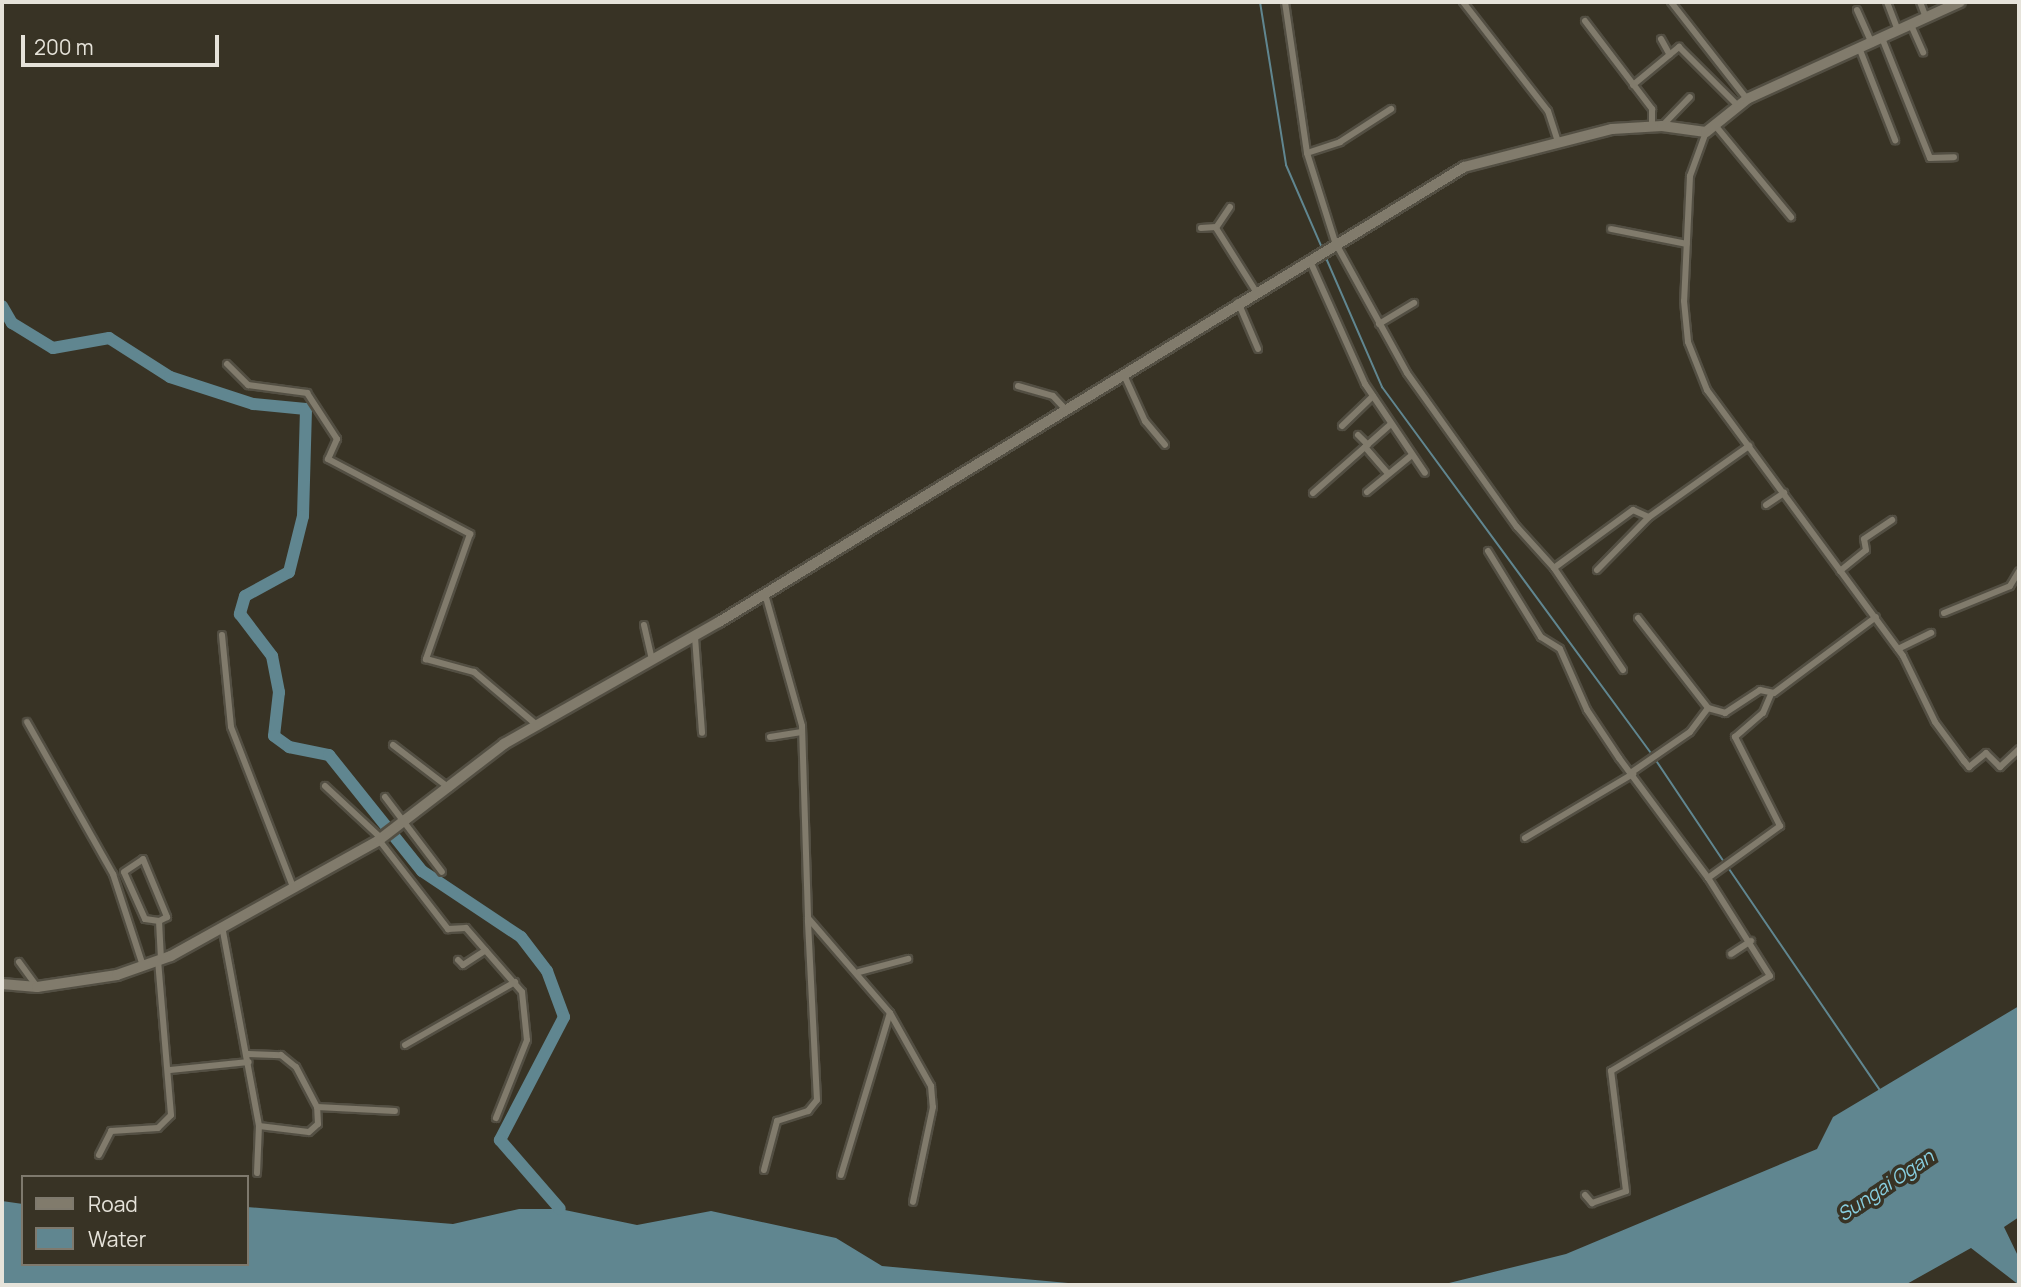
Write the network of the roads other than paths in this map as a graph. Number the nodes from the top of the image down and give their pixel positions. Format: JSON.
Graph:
{"nodes":[{"id":1,"x":1285,"y":2,"type":"edge"},
{"id":2,"x":1463,"y":2,"type":"edge"},
{"id":3,"x":1671,"y":2,"type":"edge"},
{"id":4,"x":1887,"y":2,"type":"edge"},
{"id":5,"x":1920,"y":2,"type":"edge"},
{"id":6,"x":1960,"y":2,"type":"edge"},
{"id":7,"x":1857,"y":10,"type":"dead end"},
{"id":8,"x":1926,"y":18,"type":"junction"},
{"id":9,"x":1586,"y":21,"type":"dead end"},
{"id":10,"x":1911,"y":25,"type":"junction"},
{"id":11,"x":1898,"y":31,"type":"junction"},
{"id":12,"x":1882,"y":38,"type":"junction"},
{"id":13,"x":1661,"y":39,"type":"dead end"},
{"id":14,"x":1872,"y":44,"type":"junction"},
{"id":15,"x":1860,"y":50,"type":"junction"},
{"id":16,"x":1923,"y":52,"type":"dead end"},
{"id":17,"x":1670,"y":55,"type":"junction"},
{"id":18,"x":1633,"y":85,"type":"junction"},
{"id":19,"x":1690,"y":97,"type":"dead end"},
{"id":20,"x":1746,"y":99,"type":"junction"},
{"id":21,"x":1737,"y":106,"type":"junction"},
{"id":22,"x":1391,"y":108,"type":"dead end"},
{"id":23,"x":1657,"y":126,"type":"junction"},
{"id":24,"x":1710,"y":128,"type":"junction"},
{"id":25,"x":1895,"y":140,"type":"dead end"},
{"id":26,"x":1558,"y":141,"type":"junction"},
{"id":27,"x":1307,"y":152,"type":"junction"},
{"id":28,"x":1954,"y":158,"type":"dead end"},
{"id":29,"x":1230,"y":206,"type":"dead end"},
{"id":30,"x":1791,"y":217,"type":"dead end"},
{"id":31,"x":1216,"y":227,"type":"junction"},
{"id":32,"x":1201,"y":228,"type":"dead end"},
{"id":33,"x":1611,"y":229,"type":"dead end"},
{"id":34,"x":1333,"y":243,"type":"junction"},
{"id":35,"x":1687,"y":244,"type":"junction"},
{"id":36,"x":1309,"y":257,"type":"junction"},
{"id":37,"x":1255,"y":290,"type":"junction"},
{"id":38,"x":1238,"y":300,"type":"junction"},
{"id":39,"x":1414,"y":303,"type":"dead end"},
{"id":40,"x":1379,"y":324,"type":"junction"},
{"id":41,"x":1258,"y":349,"type":"dead end"},
{"id":42,"x":226,"y":364,"type":"dead end"},
{"id":43,"x":1123,"y":373,"type":"junction"},
{"id":44,"x":1018,"y":386,"type":"dead end"},
{"id":45,"x":1373,"y":395,"type":"junction"},
{"id":46,"x":1065,"y":409,"type":"junction"},
{"id":47,"x":1391,"y":424,"type":"junction"},
{"id":48,"x":1342,"y":426,"type":"dead end"},
{"id":49,"x":1358,"y":435,"type":"dead end"},
{"id":50,"x":1165,"y":445,"type":"dead end"},
{"id":51,"x":1366,"y":446,"type":"junction"},
{"id":52,"x":1749,"y":446,"type":"junction"},
{"id":53,"x":1412,"y":455,"type":"junction"},
{"id":54,"x":1388,"y":473,"type":"junction"},
{"id":55,"x":1425,"y":473,"type":"dead end"},
{"id":56,"x":1367,"y":492,"type":"dead end"},
{"id":57,"x":1784,"y":493,"type":"junction"},
{"id":58,"x":1313,"y":494,"type":"dead end"},
{"id":59,"x":1766,"y":505,"type":"dead end"},
{"id":60,"x":1649,"y":517,"type":"junction"},
{"id":61,"x":1892,"y":520,"type":"dead end"},
{"id":62,"x":1488,"y":551,"type":"dead end"},
{"id":63,"x":1554,"y":568,"type":"junction"},
{"id":64,"x":1597,"y":570,"type":"dead end"},
{"id":65,"x":1840,"y":571,"type":"junction"},
{"id":66,"x":2019,"y":571,"type":"edge"},
{"id":67,"x":765,"y":594,"type":"junction"},
{"id":68,"x":1944,"y":613,"type":"dead end"},
{"id":69,"x":1876,"y":617,"type":"junction"},
{"id":70,"x":1637,"y":618,"type":"dead end"},
{"id":71,"x":644,"y":625,"type":"dead end"},
{"id":72,"x":1931,"y":633,"type":"dead end"},
{"id":73,"x":222,"y":635,"type":"dead end"},
{"id":74,"x":695,"y":637,"type":"junction"},
{"id":75,"x":1898,"y":649,"type":"junction"},
{"id":76,"x":652,"y":662,"type":"junction"},
{"id":77,"x":1623,"y":670,"type":"dead end"},
{"id":78,"x":1771,"y":694,"type":"junction"},
{"id":79,"x":1708,"y":708,"type":"junction"},
{"id":80,"x":27,"y":722,"type":"dead end"},
{"id":81,"x":538,"y":726,"type":"junction"},
{"id":82,"x":802,"y":732,"type":"junction"},
{"id":83,"x":702,"y":733,"type":"dead end"},
{"id":84,"x":770,"y":737,"type":"dead end"},
{"id":85,"x":393,"y":745,"type":"dead end"},
{"id":86,"x":2019,"y":749,"type":"edge"},
{"id":87,"x":1634,"y":771,"type":"junction"},
{"id":88,"x":325,"y":786,"type":"dead end"},
{"id":89,"x":449,"y":788,"type":"junction"},
{"id":90,"x":385,"y":797,"type":"dead end"},
{"id":91,"x":407,"y":820,"type":"junction"},
{"id":92,"x":1525,"y":838,"type":"dead end"},
{"id":93,"x":380,"y":839,"type":"junction"},
{"id":94,"x":442,"y":872,"type":"dead end"},
{"id":95,"x":1711,"y":876,"type":"junction"},
{"id":96,"x":293,"y":887,"type":"junction"},
{"id":97,"x":808,"y":918,"type":"junction"},
{"id":98,"x":159,"y":921,"type":"junction"},
{"id":99,"x":222,"y":926,"type":"junction"},
{"id":100,"x":1751,"y":941,"type":"junction"},
{"id":101,"x":486,"y":950,"type":"junction"},
{"id":102,"x":1731,"y":954,"type":"dead end"},
{"id":103,"x":908,"y":959,"type":"dead end"},
{"id":104,"x":159,"y":960,"type":"junction"},
{"id":105,"x":458,"y":960,"type":"dead end"},
{"id":106,"x":19,"y":962,"type":"dead end"},
{"id":107,"x":143,"y":966,"type":"junction"},
{"id":108,"x":859,"y":972,"type":"junction"},
{"id":109,"x":515,"y":982,"type":"junction"},
{"id":110,"x":2,"y":984,"type":"edge"},
{"id":111,"x":37,"y":988,"type":"junction"},
{"id":112,"x":890,"y":1013,"type":"junction"},
{"id":113,"x":405,"y":1045,"type":"dead end"},
{"id":114,"x":248,"y":1054,"type":"junction"},
{"id":115,"x":249,"y":1062,"type":"junction"},
{"id":116,"x":170,"y":1070,"type":"junction"},
{"id":117,"x":317,"y":1107,"type":"junction"},
{"id":118,"x":396,"y":1111,"type":"dead end"},
{"id":119,"x":496,"y":1118,"type":"dead end"},
{"id":120,"x":258,"y":1126,"type":"junction"},
{"id":121,"x":99,"y":1155,"type":"dead end"},
{"id":122,"x":764,"y":1170,"type":"dead end"},
{"id":123,"x":257,"y":1173,"type":"dead end"},
{"id":124,"x":841,"y":1175,"type":"dead end"},
{"id":125,"x":1585,"y":1195,"type":"dead end"},
{"id":126,"x":913,"y":1202,"type":"dead end"}],
"edges":[{"from":1,"to":27,"type":"street"},
{"from":2,"to":26,"type":"street"},
{"from":3,"to":20,"type":"street"},
{"from":4,"to":11,"type":"street"},
{"from":5,"to":8,"type":"street"},
{"from":6,"to":8,"type":"street"},
{"from":7,"to":14,"type":"street"},
{"from":8,"to":10,"type":"street"},
{"from":9,"to":18,"type":"street"},
{"from":10,"to":11,"type":"street"},
{"from":10,"to":16,"type":"street"},
{"from":11,"to":12,"type":"street"},
{"from":12,"to":14,"type":"street"},
{"from":12,"to":28,"type":"street"},
{"from":13,"to":17,"type":"street"},
{"from":14,"to":15,"type":"street"},
{"from":15,"to":20,"type":"street"},
{"from":15,"to":25,"type":"street"},
{"from":17,"to":18,"type":"street"},
{"from":17,"to":21,"type":"street"},
{"from":18,"to":23,"type":"street"},
{"from":19,"to":23,"type":"street"},
{"from":20,"to":21,"type":"street"},
{"from":21,"to":24,"type":"street"},
{"from":22,"to":27,"type":"street"},
{"from":23,"to":24,"type":"street"},
{"from":23,"to":26,"type":"street"},
{"from":24,"to":30,"type":"street"},
{"from":24,"to":35,"type":"street"},
{"from":26,"to":34,"type":"street"},
{"from":27,"to":34,"type":"street"},
{"from":29,"to":31,"type":"street"},
{"from":31,"to":32,"type":"street"},
{"from":31,"to":37,"type":"street"},
{"from":33,"to":35,"type":"street"},
{"from":34,"to":36,"type":"street"},
{"from":34,"to":40,"type":"street"},
{"from":35,"to":52,"type":"street"},
{"from":36,"to":37,"type":"street"},
{"from":36,"to":45,"type":"street"},
{"from":37,"to":38,"type":"street"},
{"from":38,"to":41,"type":"street"},
{"from":38,"to":43,"type":"street"},
{"from":39,"to":40,"type":"street"},
{"from":40,"to":63,"type":"street"},
{"from":42,"to":81,"type":"street"},
{"from":43,"to":46,"type":"street"},
{"from":43,"to":50,"type":"street"},
{"from":44,"to":46,"type":"street"},
{"from":45,"to":47,"type":"street"},
{"from":45,"to":48,"type":"street"},
{"from":46,"to":67,"type":"street"},
{"from":47,"to":51,"type":"street"},
{"from":47,"to":53,"type":"street"},
{"from":49,"to":51,"type":"street"},
{"from":51,"to":54,"type":"street"},
{"from":51,"to":58,"type":"street"},
{"from":52,"to":57,"type":"street"},
{"from":52,"to":60,"type":"street"},
{"from":53,"to":54,"type":"street"},
{"from":53,"to":55,"type":"street"},
{"from":54,"to":56,"type":"street"},
{"from":57,"to":59,"type":"street"},
{"from":57,"to":65,"type":"street"},
{"from":60,"to":63,"type":"street"},
{"from":60,"to":64,"type":"street"},
{"from":61,"to":65,"type":"street"},
{"from":62,"to":87,"type":"street"},
{"from":63,"to":77,"type":"street"},
{"from":65,"to":69,"type":"street"},
{"from":66,"to":68,"type":"street"},
{"from":67,"to":74,"type":"street"},
{"from":67,"to":82,"type":"street"},
{"from":69,"to":75,"type":"street"},
{"from":69,"to":78,"type":"street"},
{"from":70,"to":79,"type":"street"},
{"from":71,"to":76,"type":"street"},
{"from":72,"to":75,"type":"street"},
{"from":73,"to":96,"type":"street"},
{"from":74,"to":76,"type":"street"},
{"from":74,"to":83,"type":"street"},
{"from":75,"to":86,"type":"street"},
{"from":76,"to":81,"type":"street"},
{"from":78,"to":79,"type":"street"},
{"from":78,"to":95,"type":"street"},
{"from":79,"to":87,"type":"street"},
{"from":80,"to":107,"type":"street"},
{"from":81,"to":89,"type":"street"},
{"from":82,"to":84,"type":"street"},
{"from":82,"to":97,"type":"street"},
{"from":85,"to":89,"type":"street"},
{"from":87,"to":92,"type":"street"},
{"from":87,"to":95,"type":"street"},
{"from":88,"to":93,"type":"street"},
{"from":89,"to":91,"type":"street"},
{"from":90,"to":91,"type":"street"},
{"from":91,"to":93,"type":"street"},
{"from":91,"to":94,"type":"street"},
{"from":93,"to":96,"type":"street"},
{"from":93,"to":101,"type":"street"},
{"from":95,"to":100,"type":"street"},
{"from":96,"to":99,"type":"street"},
{"from":97,"to":108,"type":"street"},
{"from":97,"to":122,"type":"street"},
{"from":98,"to":98,"type":"street"},
{"from":98,"to":104,"type":"street"},
{"from":99,"to":104,"type":"street"},
{"from":99,"to":114,"type":"street"},
{"from":100,"to":102,"type":"street"},
{"from":100,"to":125,"type":"street"},
{"from":101,"to":105,"type":"street"},
{"from":101,"to":109,"type":"street"},
{"from":103,"to":108,"type":"street"},
{"from":104,"to":107,"type":"street"},
{"from":104,"to":116,"type":"street"},
{"from":106,"to":111,"type":"street"},
{"from":107,"to":111,"type":"street"},
{"from":108,"to":112,"type":"street"},
{"from":109,"to":113,"type":"street"},
{"from":109,"to":119,"type":"street"},
{"from":110,"to":111,"type":"street"},
{"from":112,"to":124,"type":"street"},
{"from":112,"to":126,"type":"street"},
{"from":114,"to":115,"type":"street"},
{"from":114,"to":117,"type":"street"},
{"from":115,"to":116,"type":"street"},
{"from":115,"to":120,"type":"street"},
{"from":116,"to":121,"type":"street"},
{"from":117,"to":118,"type":"street"},
{"from":117,"to":120,"type":"street"},
{"from":120,"to":123,"type":"street"}]}
